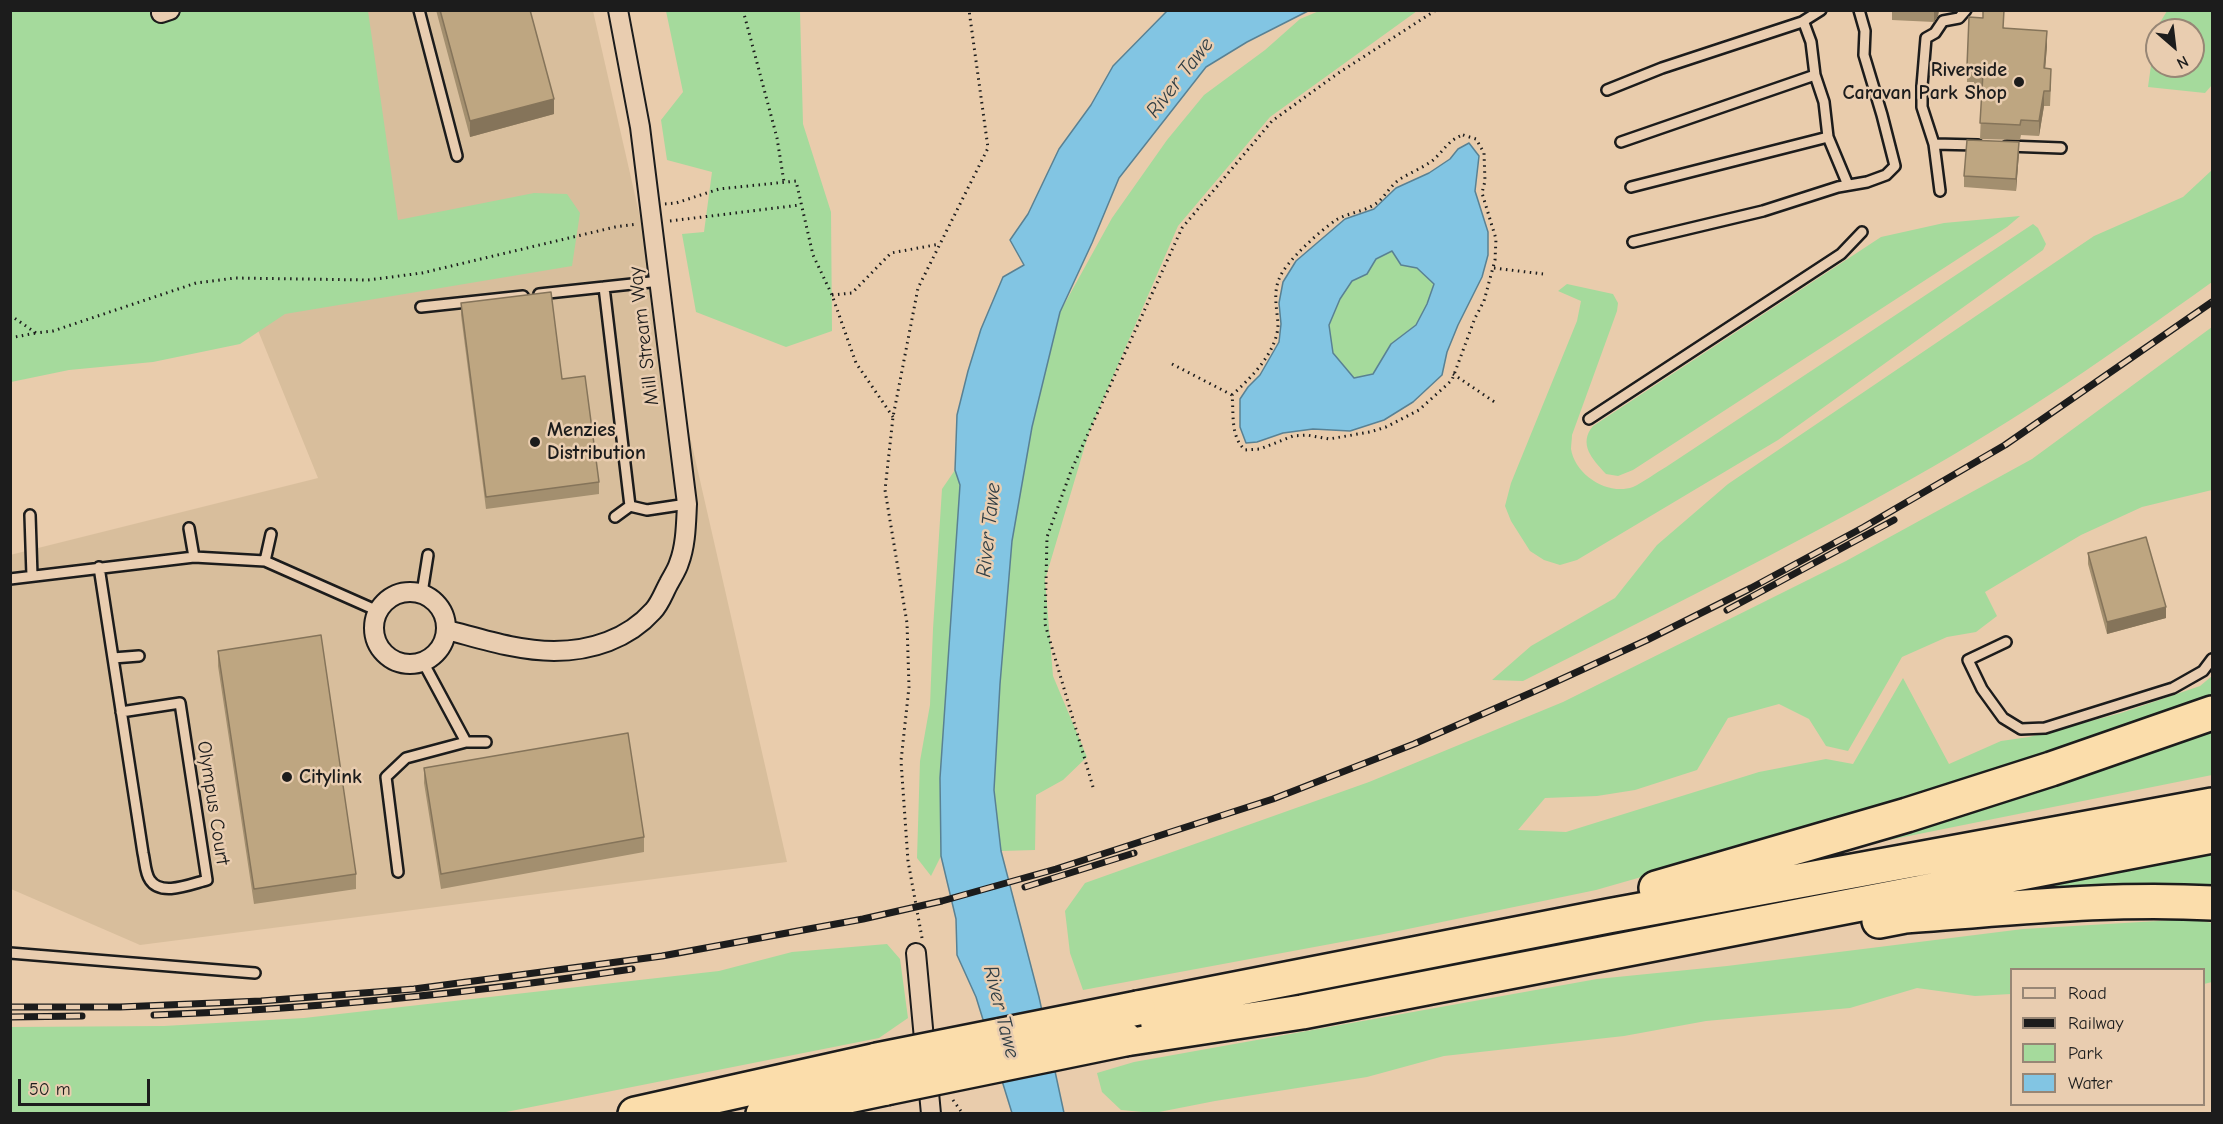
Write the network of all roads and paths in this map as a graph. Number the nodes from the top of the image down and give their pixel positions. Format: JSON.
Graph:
{"nodes":[{"id":1,"x":419,"y":10,"type":"edge"},
{"id":2,"x":618,"y":10,"type":"edge"},
{"id":3,"x":743,"y":10,"type":"edge"},
{"id":4,"x":969,"y":10,"type":"edge"},
{"id":5,"x":1436,"y":10,"type":"edge"},
{"id":6,"x":1821,"y":10,"type":"edge"},
{"id":7,"x":1859,"y":10,"type":"edge"},
{"id":8,"x":1966,"y":10,"type":"edge"},
{"id":9,"x":1802,"y":22,"type":"junction"},
{"id":10,"x":1815,"y":75,"type":"junction"},
{"id":11,"x":1607,"y":90,"type":"dead end"},
{"id":12,"x":1827,"y":137,"type":"junction"},
{"id":13,"x":1621,"y":142,"type":"dead end"},
{"id":14,"x":1934,"y":144,"type":"junction"},
{"id":15,"x":2061,"y":148,"type":"dead end"},
{"id":16,"x":457,"y":156,"type":"dead end"},
{"id":17,"x":784,"y":182,"type":"junction"},
{"id":18,"x":1848,"y":185,"type":"junction"},
{"id":19,"x":1630,"y":187,"type":"dead end"},
{"id":20,"x":1940,"y":191,"type":"dead end"},
{"id":21,"x":800,"y":205,"type":"junction"},
{"id":22,"x":652,"y":214,"type":"junction"},
{"id":23,"x":1862,"y":232,"type":"dead end"},
{"id":24,"x":1633,"y":242,"type":"dead end"},
{"id":25,"x":940,"y":244,"type":"junction"},
{"id":26,"x":1494,"y":267,"type":"junction"},
{"id":27,"x":1543,"y":274,"type":"dead end"},
{"id":28,"x":660,"y":281,"type":"junction"},
{"id":29,"x":604,"y":287,"type":"junction"},
{"id":30,"x":832,"y":295,"type":"junction"},
{"id":31,"x":421,"y":307,"type":"dead end"},
{"id":32,"x":10,"y":315,"type":"edge"},
{"id":33,"x":36,"y":333,"type":"junction"},
{"id":34,"x":10,"y":338,"type":"edge"},
{"id":35,"x":1172,"y":364,"type":"dead end"},
{"id":36,"x":1453,"y":374,"type":"junction"},
{"id":37,"x":1232,"y":395,"type":"junction"},
{"id":38,"x":1496,"y":403,"type":"dead end"},
{"id":39,"x":893,"y":417,"type":"junction"},
{"id":40,"x":1589,"y":419,"type":"dead end"},
{"id":41,"x":687,"y":504,"type":"junction"},
{"id":42,"x":630,"y":506,"type":"junction"},
{"id":43,"x":30,"y":515,"type":"dead end"},
{"id":44,"x":615,"y":517,"type":"dead end"},
{"id":45,"x":189,"y":528,"type":"dead end"},
{"id":46,"x":271,"y":534,"type":"dead end"},
{"id":47,"x":428,"y":555,"type":"dead end"},
{"id":48,"x":194,"y":556,"type":"junction"},
{"id":49,"x":265,"y":561,"type":"junction"},
{"id":50,"x":99,"y":567,"type":"junction"},
{"id":51,"x":32,"y":576,"type":"junction"},
{"id":52,"x":10,"y":579,"type":"edge"},
{"id":53,"x":422,"y":593,"type":"junction"},
{"id":54,"x":378,"y":611,"type":"junction"},
{"id":55,"x":447,"y":630,"type":"junction"},
{"id":56,"x":2006,"y":642,"type":"dead end"},
{"id":57,"x":139,"y":656,"type":"dead end"},
{"id":58,"x":113,"y":658,"type":"junction"},
{"id":59,"x":2212,"y":659,"type":"edge"},
{"id":60,"x":423,"y":662,"type":"junction"},
{"id":61,"x":121,"y":712,"type":"junction"},
{"id":62,"x":2212,"y":713,"type":"edge"},
{"id":63,"x":466,"y":742,"type":"junction"},
{"id":64,"x":486,"y":742,"type":"dead end"},
{"id":65,"x":1093,"y":788,"type":"dead end"},
{"id":66,"x":2212,"y":805,"type":"edge"},
{"id":67,"x":2212,"y":836,"type":"edge"},
{"id":68,"x":398,"y":872,"type":"dead end"},
{"id":69,"x":2212,"y":903,"type":"edge"},
{"id":70,"x":1608,"y":916,"type":"junction"},
{"id":71,"x":1743,"y":927,"type":"junction"},
{"id":72,"x":920,"y":946,"type":"joint"},
{"id":73,"x":10,"y":953,"type":"edge"},
{"id":74,"x":255,"y":973,"type":"dead end"},
{"id":75,"x":882,"y":1074,"type":"junction"},
{"id":76,"x":952,"y":1099,"type":"dead end"},
{"id":77,"x":635,"y":1113,"type":"edge"},
{"id":78,"x":763,"y":1113,"type":"edge"},
{"id":79,"x":931,"y":1113,"type":"edge"},
{"id":80,"x":963,"y":1113,"type":"edge"}],
"edges":[{"from":1,"to":16,"type":"lane"},
{"from":2,"to":22,"type":"street","name":"Mill Stream Way"},
{"from":3,"to":17,"type":"path"},
{"from":4,"to":25,"type":"path"},
{"from":5,"to":65,"type":"path"},
{"from":6,"to":9,"type":"lane"},
{"from":7,"to":18,"type":"lane"},
{"from":8,"to":14,"type":"lane"},
{"from":9,"to":10,"type":"lane"},
{"from":9,"to":11,"type":"lane"},
{"from":10,"to":12,"type":"lane"},
{"from":10,"to":13,"type":"lane"},
{"from":12,"to":18,"type":"lane"},
{"from":12,"to":19,"type":"lane"},
{"from":14,"to":15,"type":"lane"},
{"from":14,"to":20,"type":"lane"},
{"from":17,"to":21,"type":"path"},
{"from":17,"to":22,"type":"path"},
{"from":18,"to":24,"type":"lane"},
{"from":21,"to":22,"type":"path"},
{"from":21,"to":30,"type":"path"},
{"from":22,"to":28,"type":"street","name":"Mill Stream Way"},
{"from":22,"to":33,"type":"path"},
{"from":23,"to":40,"type":"lane"},
{"from":25,"to":30,"type":"path"},
{"from":25,"to":39,"type":"path"},
{"from":26,"to":27,"type":"path"},
{"from":26,"to":36,"type":"path"},
{"from":26,"to":37,"type":"path"},
{"from":28,"to":29,"type":"lane"},
{"from":28,"to":41,"type":"street","name":"Mill Stream Way"},
{"from":29,"to":31,"type":"lane"},
{"from":29,"to":42,"type":"lane"},
{"from":30,"to":39,"type":"path"},
{"from":32,"to":33,"type":"path"},
{"from":33,"to":34,"type":"path"},
{"from":35,"to":37,"type":"path"},
{"from":36,"to":37,"type":"path"},
{"from":36,"to":38,"type":"path"},
{"from":39,"to":72,"type":"path"},
{"from":41,"to":42,"type":"lane"},
{"from":41,"to":55,"type":"street","name":"Mill Stream Way"},
{"from":42,"to":44,"type":"lane"},
{"from":43,"to":51,"type":"lane"},
{"from":45,"to":48,"type":"lane"},
{"from":46,"to":49,"type":"lane"},
{"from":47,"to":53,"type":"lane"},
{"from":48,"to":49,"type":"lane"},
{"from":48,"to":50,"type":"lane"},
{"from":49,"to":54,"type":"lane"},
{"from":50,"to":51,"type":"lane"},
{"from":50,"to":58,"type":"lane","name":"Olympus Court"},
{"from":51,"to":52,"type":"lane"},
{"from":53,"to":54,"type":"street"},
{"from":53,"to":55,"type":"street"},
{"from":54,"to":60,"type":"street"},
{"from":55,"to":60,"type":"street"},
{"from":56,"to":59,"type":"lane"},
{"from":57,"to":58,"type":"lane"},
{"from":58,"to":61,"type":"lane","name":"Olympus Court"},
{"from":60,"to":63,"type":"lane"},
{"from":61,"to":61,"type":"lane","name":"Olympus Court"},
{"from":62,"to":70,"type":"highway"},
{"from":63,"to":64,"type":"lane"},
{"from":63,"to":68,"type":"lane"},
{"from":66,"to":70,"type":"highway"},
{"from":67,"to":71,"type":"highway"},
{"from":69,"to":71,"type":"highway"},
{"from":70,"to":75,"type":"highway","bridge":true},
{"from":71,"to":75,"type":"highway","bridge":true},
{"from":72,"to":79,"type":"street"},
{"from":73,"to":74,"type":"lane"},
{"from":75,"to":77,"type":"highway"},
{"from":75,"to":78,"type":"highway"},
{"from":76,"to":80,"type":"path"}]}
